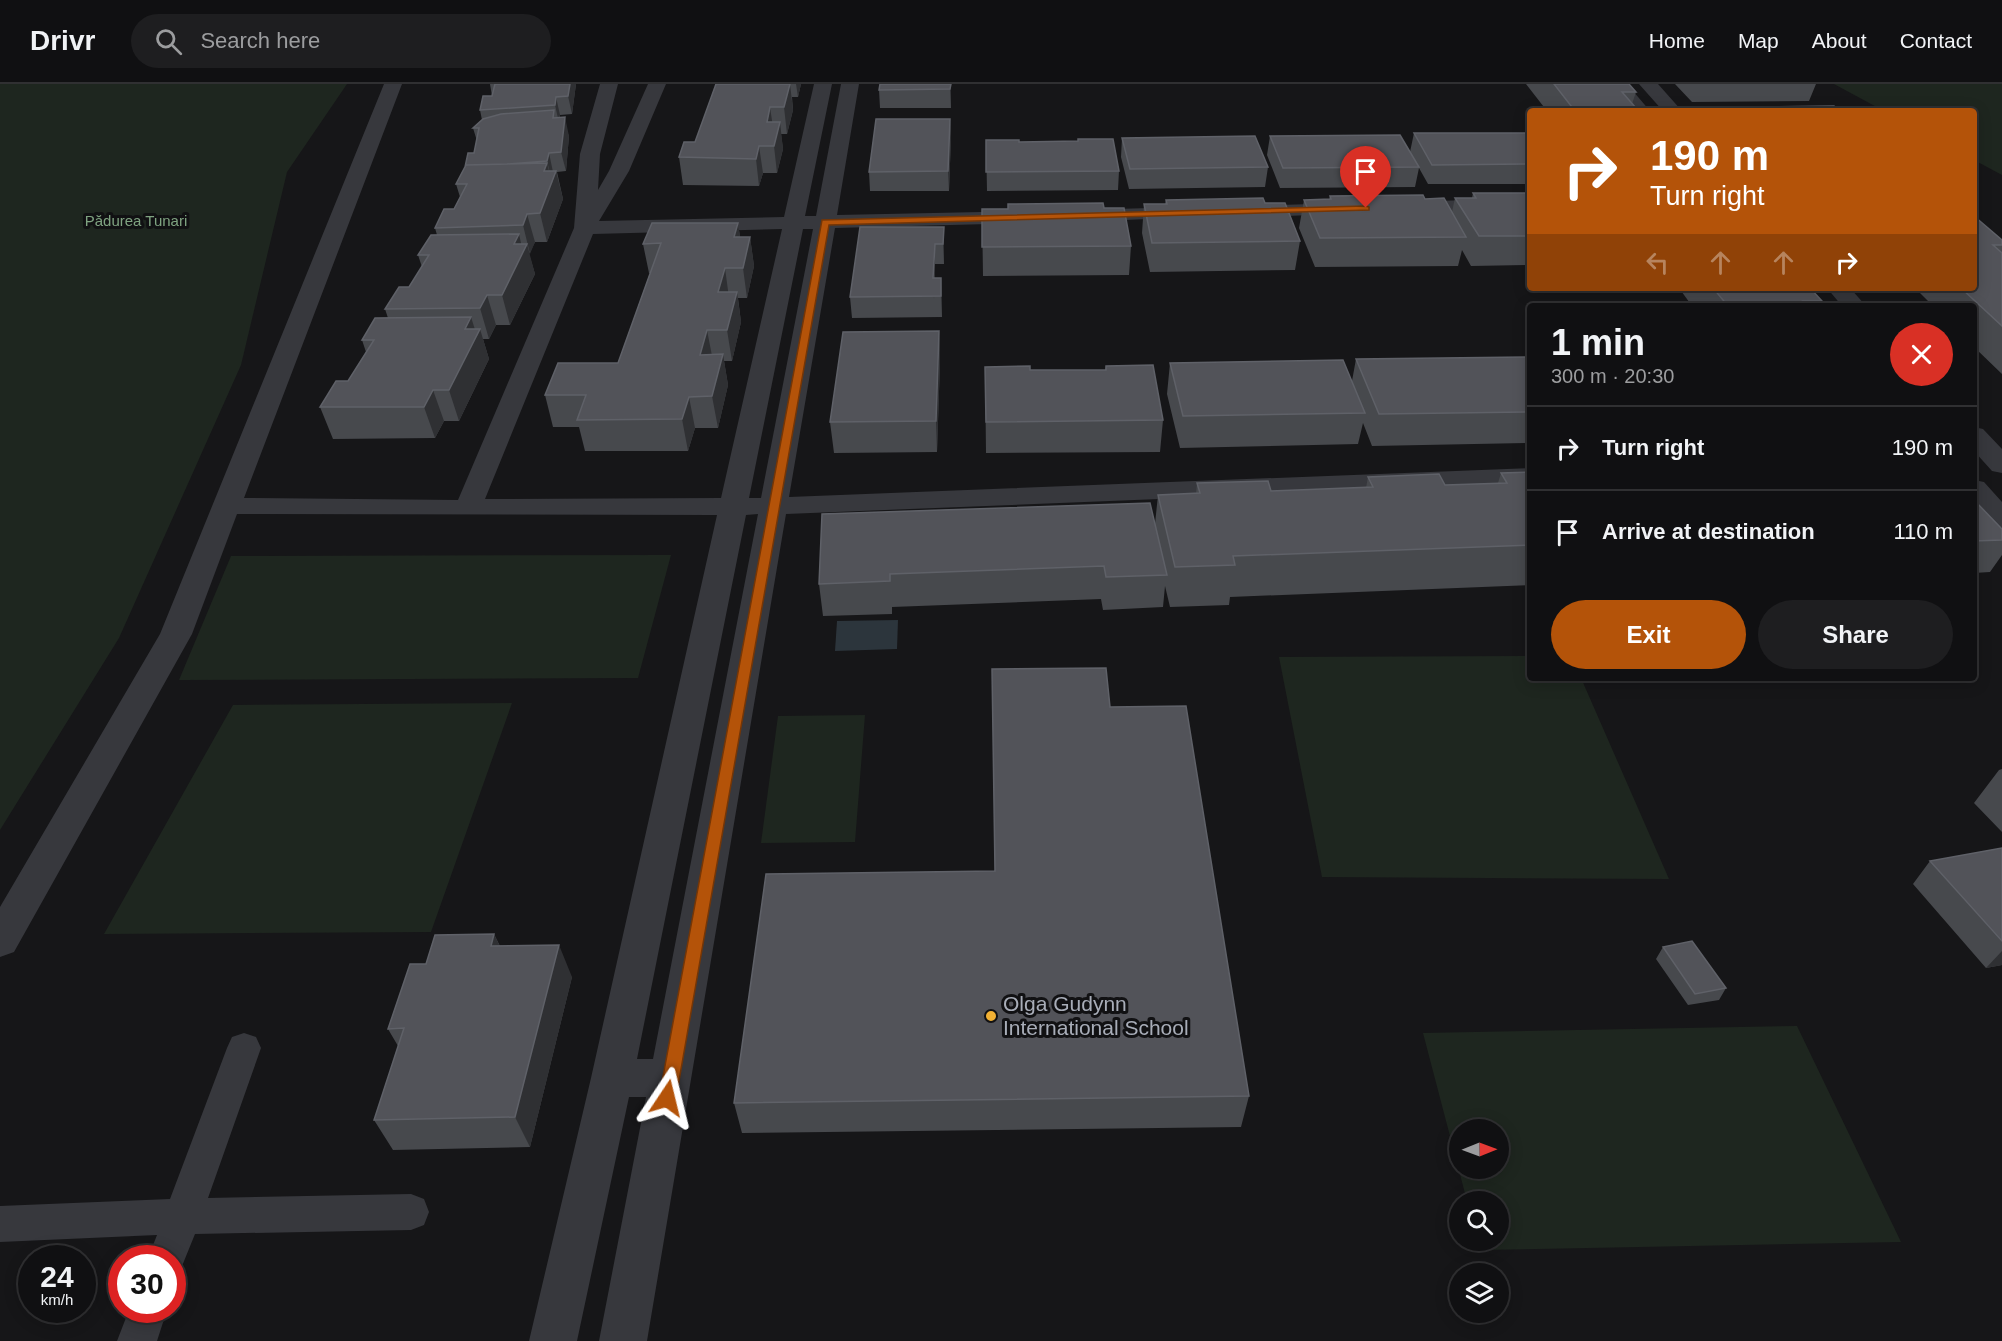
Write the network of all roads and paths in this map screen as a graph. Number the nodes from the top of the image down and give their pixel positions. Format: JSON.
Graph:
{"nodes":[{"id":1,"x":393,"y":84,"type":"edge"},
{"id":2,"x":609,"y":84,"type":"edge"},
{"id":3,"x":657,"y":84,"type":"edge"},
{"id":4,"x":823,"y":84,"type":"edge"},
{"id":5,"x":850,"y":84,"type":"edge"},
{"id":6,"x":1617,"y":84,"type":"edge"},
{"id":7,"x":1648,"y":84,"type":"edge"},
{"id":8,"x":1638,"y":108,"type":"edge"},
{"id":9,"x":1670,"y":108,"type":"edge"},
{"id":10,"x":1527,"y":204,"type":"edge"},
{"id":11,"x":1363,"y":208,"type":"edge"},
{"id":12,"x":1387,"y":208,"type":"edge"},
{"id":13,"x":810,"y":222,"type":"junction"},
{"id":14,"x":585,"y":228,"type":"junction"},
{"id":15,"x":1841,"y":291,"type":"edge"},
{"id":16,"x":1851,"y":303,"type":"edge"},
{"id":17,"x":1977,"y":439,"type":"edge"},
{"id":18,"x":1994,"y":460,"type":"edge"},
{"id":19,"x":1527,"y":476,"type":"edge"},
{"id":20,"x":1977,"y":491,"type":"edge"},
{"id":21,"x":227,"y":506,"type":"junction"},
{"id":22,"x":734,"y":506,"type":"junction"},
{"id":23,"x":774,"y":506,"type":"junction"},
{"id":24,"x":468,"y":508,"type":"junction"},
{"id":25,"x":2002,"y":519,"type":"edge"},
{"id":26,"x":0,"y":941,"type":"edge"},
{"id":27,"x":244,"y":1048,"type":"dead end"},
{"id":28,"x":612,"y":1078,"type":"junction"},
{"id":29,"x":671,"y":1078,"type":"junction"},
{"id":30,"x":411,"y":1212,"type":"dead end"},
{"id":31,"x":183,"y":1216,"type":"junction"},
{"id":32,"x":0,"y":1224,"type":"edge"},
{"id":33,"x":172,"y":1245,"type":"edge"},
{"id":34,"x":143,"y":1323,"type":"edge"},
{"id":35,"x":137,"y":1341,"type":"edge"},
{"id":36,"x":553,"y":1341,"type":"edge"},
{"id":37,"x":622,"y":1341,"type":"edge"}],
"edges":[{"from":1,"to":21,"type":"street"},
{"from":2,"to":14,"type":"street"},
{"from":3,"to":14,"type":"street"},
{"from":4,"to":13,"type":"street"},
{"from":5,"to":13,"type":"street"},
{"from":6,"to":8,"type":"street"},
{"from":7,"to":9,"type":"street"},
{"from":10,"to":12,"type":"street"},
{"from":11,"to":13,"type":"street"},
{"from":13,"to":14,"type":"street"},
{"from":13,"to":22,"type":"street"},
{"from":13,"to":23,"type":"street"},
{"from":14,"to":24,"type":"street"},
{"from":15,"to":16,"type":"street"},
{"from":17,"to":18,"type":"street"},
{"from":19,"to":23,"type":"street"},
{"from":20,"to":25,"type":"street"},
{"from":21,"to":24,"type":"street"},
{"from":21,"to":26,"type":"street"},
{"from":22,"to":23,"type":"street"},
{"from":22,"to":24,"type":"street"},
{"from":22,"to":28,"type":"street"},
{"from":23,"to":29,"type":"street"},
{"from":27,"to":31,"type":"lane"},
{"from":28,"to":29,"type":"street"},
{"from":28,"to":36,"type":"street"},
{"from":29,"to":37,"type":"street"},
{"from":30,"to":31,"type":"lane"},
{"from":31,"to":32,"type":"lane"},
{"from":31,"to":33,"type":"lane"},
{"from":34,"to":35,"type":"lane"}]}
